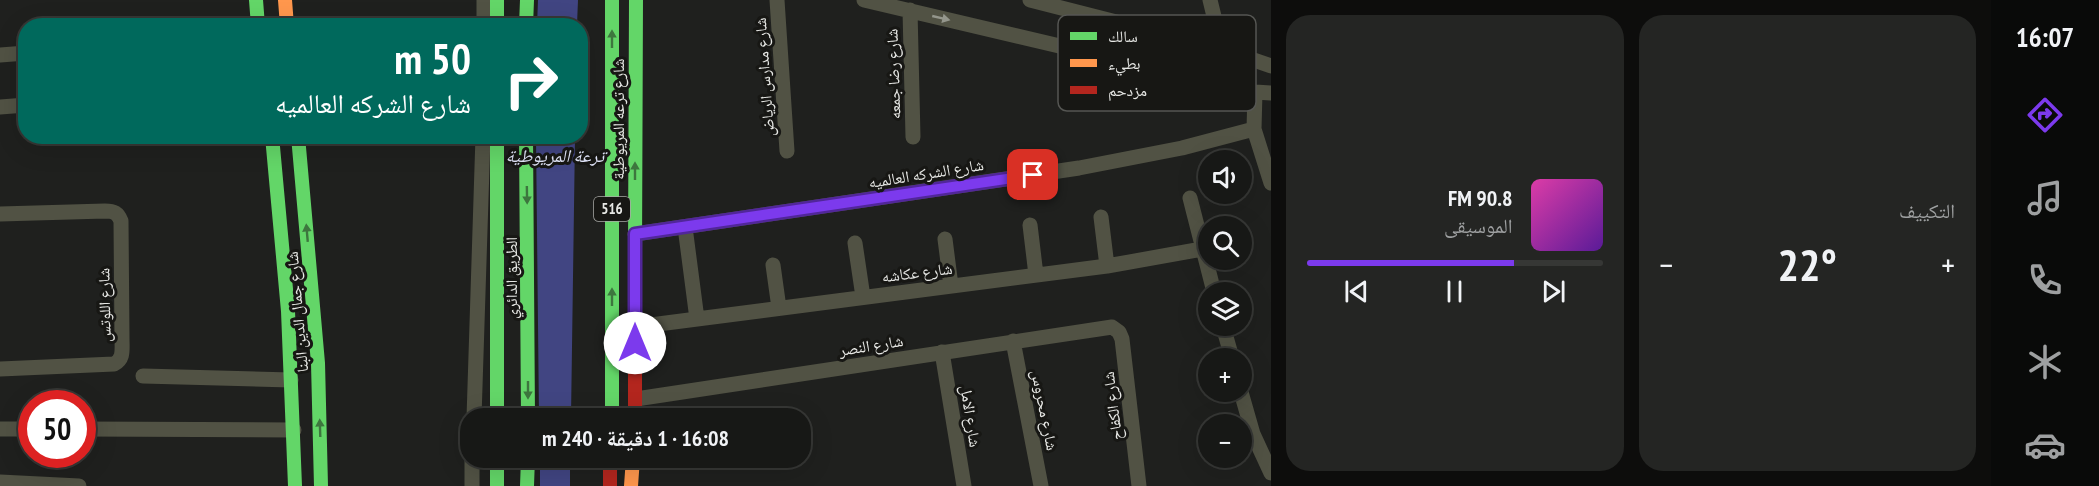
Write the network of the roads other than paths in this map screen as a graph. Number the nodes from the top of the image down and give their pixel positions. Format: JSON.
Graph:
{"nodes":[{"id":1,"x":256,"y":0,"type":"edge"},
{"id":2,"x":285,"y":0,"type":"edge"},
{"id":3,"x":484,"y":0,"type":"edge"},
{"id":4,"x":497,"y":0,"type":"edge"},
{"id":5,"x":527,"y":0,"type":"edge"},
{"id":6,"x":612,"y":0,"type":"edge"},
{"id":7,"x":636,"y":0,"type":"edge"},
{"id":8,"x":777,"y":0,"type":"edge"},
{"id":9,"x":864,"y":0,"type":"edge"},
{"id":10,"x":1030,"y":0,"type":"edge"},
{"id":11,"x":1210,"y":0,"type":"edge"},
{"id":12,"x":1072,"y":5,"type":"edge"},
{"id":13,"x":910,"y":10,"type":"junction"},
{"id":14,"x":1106,"y":15,"type":"edge"},
{"id":15,"x":1214,"y":15,"type":"edge"},
{"id":16,"x":257,"y":18,"type":"edge"},
{"id":17,"x":286,"y":18,"type":"edge"},
{"id":18,"x":484,"y":18,"type":"edge"},
{"id":19,"x":497,"y":18,"type":"edge"},
{"id":20,"x":526,"y":18,"type":"edge"},
{"id":21,"x":1058,"y":45,"type":"edge"},
{"id":22,"x":18,"y":54,"type":"edge"},
{"id":23,"x":0,"y":55,"type":"edge"},
{"id":24,"x":1256,"y":61,"type":"edge"},
{"id":25,"x":1271,"y":66,"type":"edge"},
{"id":26,"x":1256,"y":92,"type":"edge"},
{"id":27,"x":1271,"y":93,"type":"edge"},
{"id":28,"x":18,"y":106,"type":"edge"},
{"id":29,"x":0,"y":107,"type":"edge"},
{"id":30,"x":1254,"y":111,"type":"edge"},
{"id":31,"x":1254,"y":129,"type":"junction"},
{"id":32,"x":913,"y":137,"type":"dead end"},
{"id":33,"x":273,"y":144,"type":"edge"},
{"id":34,"x":299,"y":144,"type":"edge"},
{"id":35,"x":483,"y":144,"type":"edge"},
{"id":36,"x":497,"y":144,"type":"edge"},
{"id":37,"x":526,"y":144,"type":"edge"},
{"id":38,"x":787,"y":151,"type":"dead end"},
{"id":39,"x":1271,"y":183,"type":"edge"},
{"id":40,"x":1190,"y":198,"type":"dead end"},
{"id":41,"x":0,"y":214,"type":"edge"},
{"id":42,"x":1101,"y":217,"type":"dead end"},
{"id":43,"x":1030,"y":225,"type":"dead end"},
{"id":44,"x":685,"y":227,"type":"junction"},
{"id":45,"x":1198,"y":232,"type":"edge"},
{"id":46,"x":635,"y":234,"type":"junction"},
{"id":47,"x":945,"y":239,"type":"dead end"},
{"id":48,"x":855,"y":243,"type":"dead end"},
{"id":49,"x":1198,"y":250,"type":"edge"},
{"id":50,"x":773,"y":265,"type":"dead end"},
{"id":51,"x":1107,"y":266,"type":"junction"},
{"id":52,"x":1036,"y":275,"type":"junction"},
{"id":53,"x":951,"y":286,"type":"junction"},
{"id":54,"x":863,"y":297,"type":"junction"},
{"id":55,"x":778,"y":308,"type":"junction"},
{"id":56,"x":697,"y":319,"type":"junction"},
{"id":57,"x":635,"y":327,"type":"junction"},
{"id":58,"x":1112,"y":327,"type":"joint"},
{"id":59,"x":1013,"y":341,"type":"junction"},
{"id":60,"x":942,"y":352,"type":"junction"},
{"id":61,"x":0,"y":369,"type":"edge"},
{"id":62,"x":143,"y":376,"type":"dead end"},
{"id":63,"x":291,"y":380,"type":"junction"},
{"id":64,"x":636,"y":399,"type":"junction"},
{"id":65,"x":1244,"y":402,"type":"edge"},
{"id":66,"x":474,"y":408,"type":"edge"},
{"id":67,"x":497,"y":408,"type":"edge"},
{"id":68,"x":528,"y":408,"type":"edge"},
{"id":69,"x":612,"y":408,"type":"edge"},
{"id":70,"x":636,"y":408,"type":"edge"},
{"id":71,"x":0,"y":429,"type":"edge"},
{"id":72,"x":18,"y":429,"type":"edge"},
{"id":73,"x":96,"y":429,"type":"edge"},
{"id":74,"x":294,"y":430,"type":"junction"},
{"id":75,"x":472,"y":468,"type":"edge"},
{"id":76,"x":497,"y":468,"type":"edge"},
{"id":77,"x":528,"y":468,"type":"edge"},
{"id":78,"x":610,"y":468,"type":"edge"},
{"id":79,"x":632,"y":468,"type":"edge"},
{"id":80,"x":1271,"y":473,"type":"edge"},
{"id":81,"x":0,"y":482,"type":"edge"},
{"id":82,"x":79,"y":486,"type":"edge"},
{"id":83,"x":295,"y":486,"type":"edge"},
{"id":84,"x":321,"y":486,"type":"edge"},
{"id":85,"x":472,"y":486,"type":"edge"},
{"id":86,"x":497,"y":486,"type":"edge"},
{"id":87,"x":527,"y":486,"type":"edge"},
{"id":88,"x":609,"y":486,"type":"edge"},
{"id":89,"x":631,"y":486,"type":"edge"},
{"id":90,"x":964,"y":486,"type":"edge"},
{"id":91,"x":1041,"y":486,"type":"edge"},
{"id":92,"x":1139,"y":486,"type":"edge"}],
"edges":[{"from":1,"to":16,"type":"main road"},
{"from":2,"to":17,"type":"main road"},
{"from":3,"to":18,"type":"street"},
{"from":4,"to":19,"type":"main road"},
{"from":5,"to":20,"type":"main road"},
{"from":69,"to":6,"type":"main road","number":"516","one_way":true},
{"from":46,"to":7,"type":"main road","name":"شارع ترعه المريوطية","one_way":true},
{"from":8,"to":38,"type":"street","name":"شارع مدارس الرياض"},
{"from":9,"to":13,"type":"street"},
{"from":10,"to":12,"type":"street"},
{"from":11,"to":15,"type":"street"},
{"from":12,"to":14,"type":"street"},
{"from":13,"to":21,"type":"street","one_way":true},
{"from":13,"to":32,"type":"street","name":"شارع رضا جمعه"},
{"from":22,"to":23,"type":"street"},
{"from":24,"to":25,"type":"street"},
{"from":26,"to":27,"type":"street"},
{"from":28,"to":29,"type":"street"},
{"from":30,"to":31,"type":"street"},
{"from":31,"to":39,"type":"street"},
{"from":31,"to":44,"type":"street","name":"شارع الشركه العالميه"},
{"from":33,"to":63,"type":"main road","name":"شارع جمال الدين البنا"},
{"from":84,"to":34,"type":"main road","name":"شارع جمال الدين البنا","one_way":true},
{"from":35,"to":66,"type":"street"},
{"from":36,"to":67,"type":"main road"},
{"from":37,"to":68,"type":"main road","name":"الطريق الدائري","one_way":true},
{"from":40,"to":45,"type":"street"},
{"from":41,"to":61,"type":"street","name":"شارع اللوتس"},
{"from":42,"to":51,"type":"street"},
{"from":43,"to":52,"type":"street"},
{"from":44,"to":46,"type":"street","name":"شارع الشركه العالميه"},
{"from":44,"to":56,"type":"street"},
{"from":46,"to":57,"type":"main road","name":"شارع ترعه المريوطية"},
{"from":47,"to":53,"type":"street"},
{"from":48,"to":54,"type":"street"},
{"from":49,"to":51,"type":"street","name":"شارع عكاشه"},
{"from":50,"to":55,"type":"street"},
{"from":51,"to":52,"type":"street","name":"شارع عكاشه"},
{"from":52,"to":53,"type":"street","name":"شارع عكاشه"},
{"from":53,"to":54,"type":"street","name":"شارع عكاشه"},
{"from":54,"to":55,"type":"street","name":"شارع عكاشه"},
{"from":55,"to":56,"type":"street","name":"شارع عكاشه"},
{"from":56,"to":57,"type":"street","name":"شارع عكاشه"},
{"from":57,"to":64,"type":"main road","name":"شارع ترعه المريوطية"},
{"from":58,"to":59,"type":"street","name":"شارع النصر"},
{"from":58,"to":92,"type":"street","name":"شارع الكفاح"},
{"from":59,"to":60,"type":"street","name":"شارع النصر"},
{"from":59,"to":91,"type":"street","name":"شارع محروس"},
{"from":60,"to":64,"type":"street","name":"شارع النصر"},
{"from":60,"to":90,"type":"street","name":"شارع الامل"},
{"from":62,"to":63,"type":"street"},
{"from":63,"to":74,"type":"main road","name":"شارع جمال الدين البنا"},
{"from":64,"to":70,"type":"main road","name":"شارع ترعه المريوطية"},
{"from":65,"to":80,"type":"street"},
{"from":71,"to":72,"type":"street"},
{"from":73,"to":74,"type":"street"},
{"from":74,"to":83,"type":"main road","name":"شارع جمال الدين البنا"},
{"from":75,"to":85,"type":"street"},
{"from":76,"to":86,"type":"main road"},
{"from":77,"to":87,"type":"main road"},
{"from":78,"to":88,"type":"main road"},
{"from":79,"to":89,"type":"main road"},
{"from":81,"to":82,"type":"street"}]}
